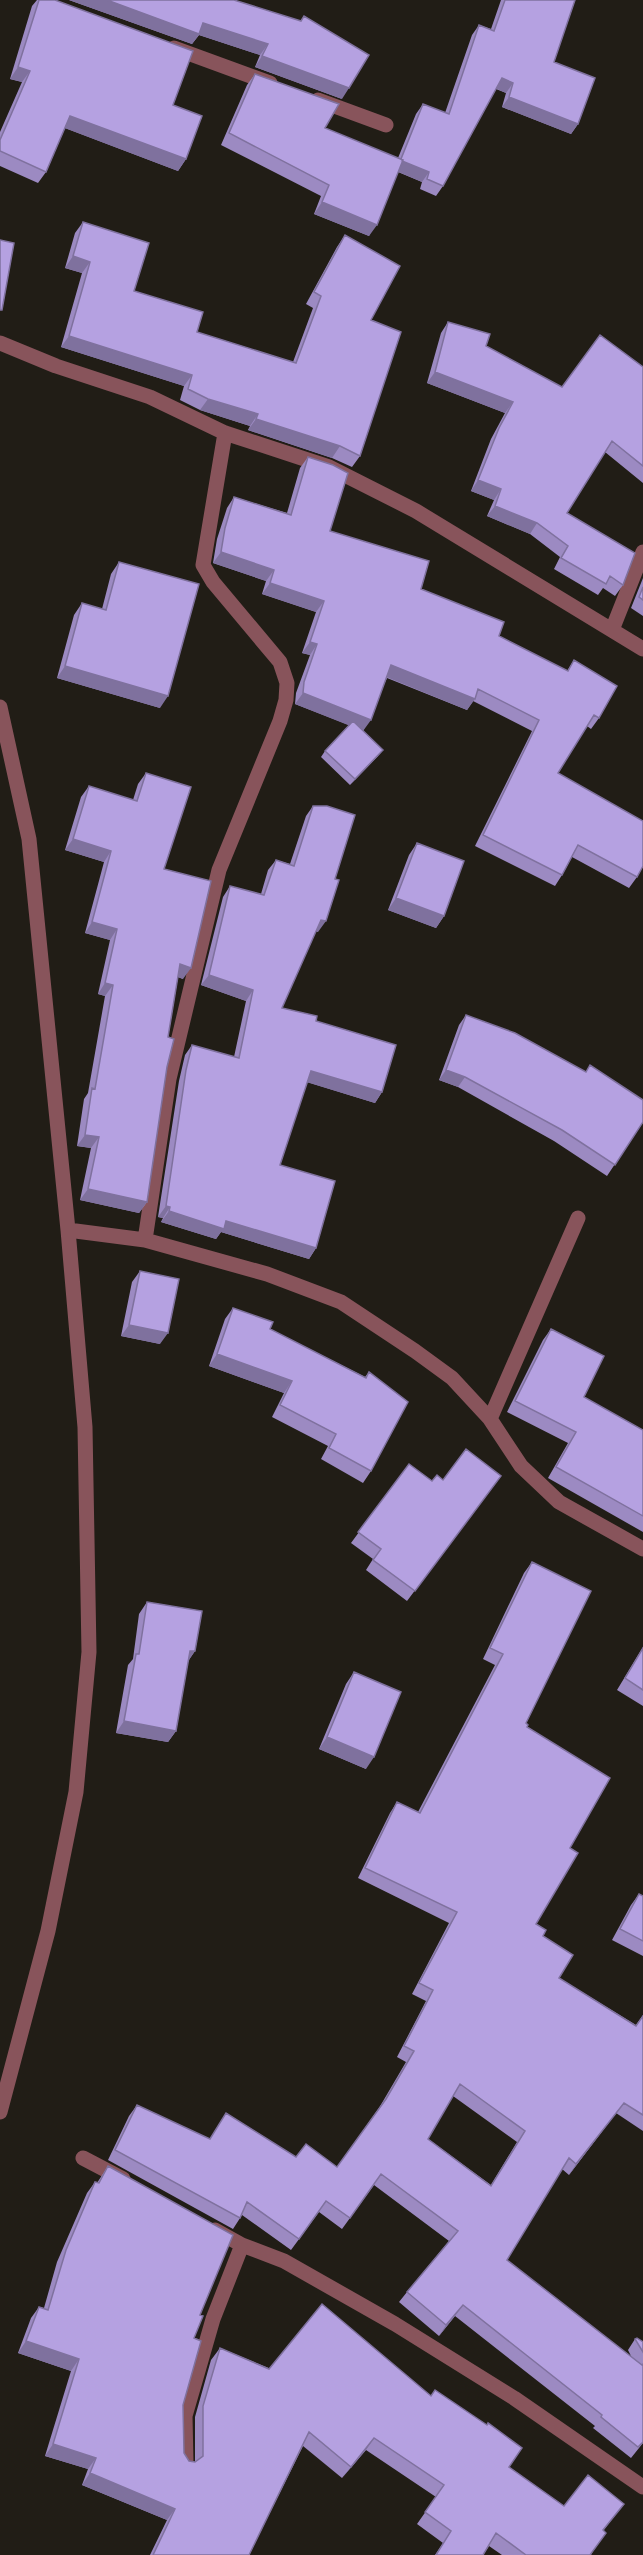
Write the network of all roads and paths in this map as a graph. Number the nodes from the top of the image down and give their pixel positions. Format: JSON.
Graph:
{"nodes":[{"id":1,"x":163,"y":44,"type":"edge"},
{"id":2,"x":285,"y":88,"type":"edge"},
{"id":3,"x":308,"y":97,"type":"edge"},
{"id":4,"x":386,"y":125,"type":"dead end"},
{"id":5,"x":0,"y":343,"type":"edge"},
{"id":6,"x":225,"y":433,"type":"junction"},
{"id":7,"x":643,"y":552,"type":"edge"},
{"id":8,"x":612,"y":630,"type":"junction"},
{"id":9,"x":643,"y":649,"type":"edge"},
{"id":10,"x":0,"y":707,"type":"edge"},
{"id":11,"x":578,"y":1218,"type":"dead end"},
{"id":12,"x":68,"y":1230,"type":"junction"},
{"id":13,"x":145,"y":1240,"type":"junction"},
{"id":14,"x":490,"y":1419,"type":"junction"},
{"id":15,"x":643,"y":1549,"type":"edge"},
{"id":16,"x":0,"y":2112,"type":"edge"},
{"id":17,"x":83,"y":2158,"type":"dead end"},
{"id":18,"x":133,"y":2185,"type":"edge"},
{"id":19,"x":203,"y":2223,"type":"edge"},
{"id":20,"x":243,"y":2245,"type":"junction"},
{"id":21,"x":186,"y":2463,"type":"edge"},
{"id":22,"x":643,"y":2487,"type":"edge"}],
"edges":[{"from":1,"to":2,"type":"street"},
{"from":3,"to":4,"type":"street"},
{"from":5,"to":6,"type":"street"},
{"from":6,"to":8,"type":"street"},
{"from":6,"to":13,"type":"street"},
{"from":7,"to":8,"type":"street"},
{"from":8,"to":9,"type":"street"},
{"from":10,"to":12,"type":"street"},
{"from":11,"to":14,"type":"street"},
{"from":12,"to":13,"type":"street"},
{"from":12,"to":16,"type":"street"},
{"from":13,"to":14,"type":"street"},
{"from":14,"to":15,"type":"street"},
{"from":17,"to":18,"type":"street"},
{"from":19,"to":20,"type":"street"},
{"from":20,"to":21,"type":"street"},
{"from":20,"to":22,"type":"street"}]}
